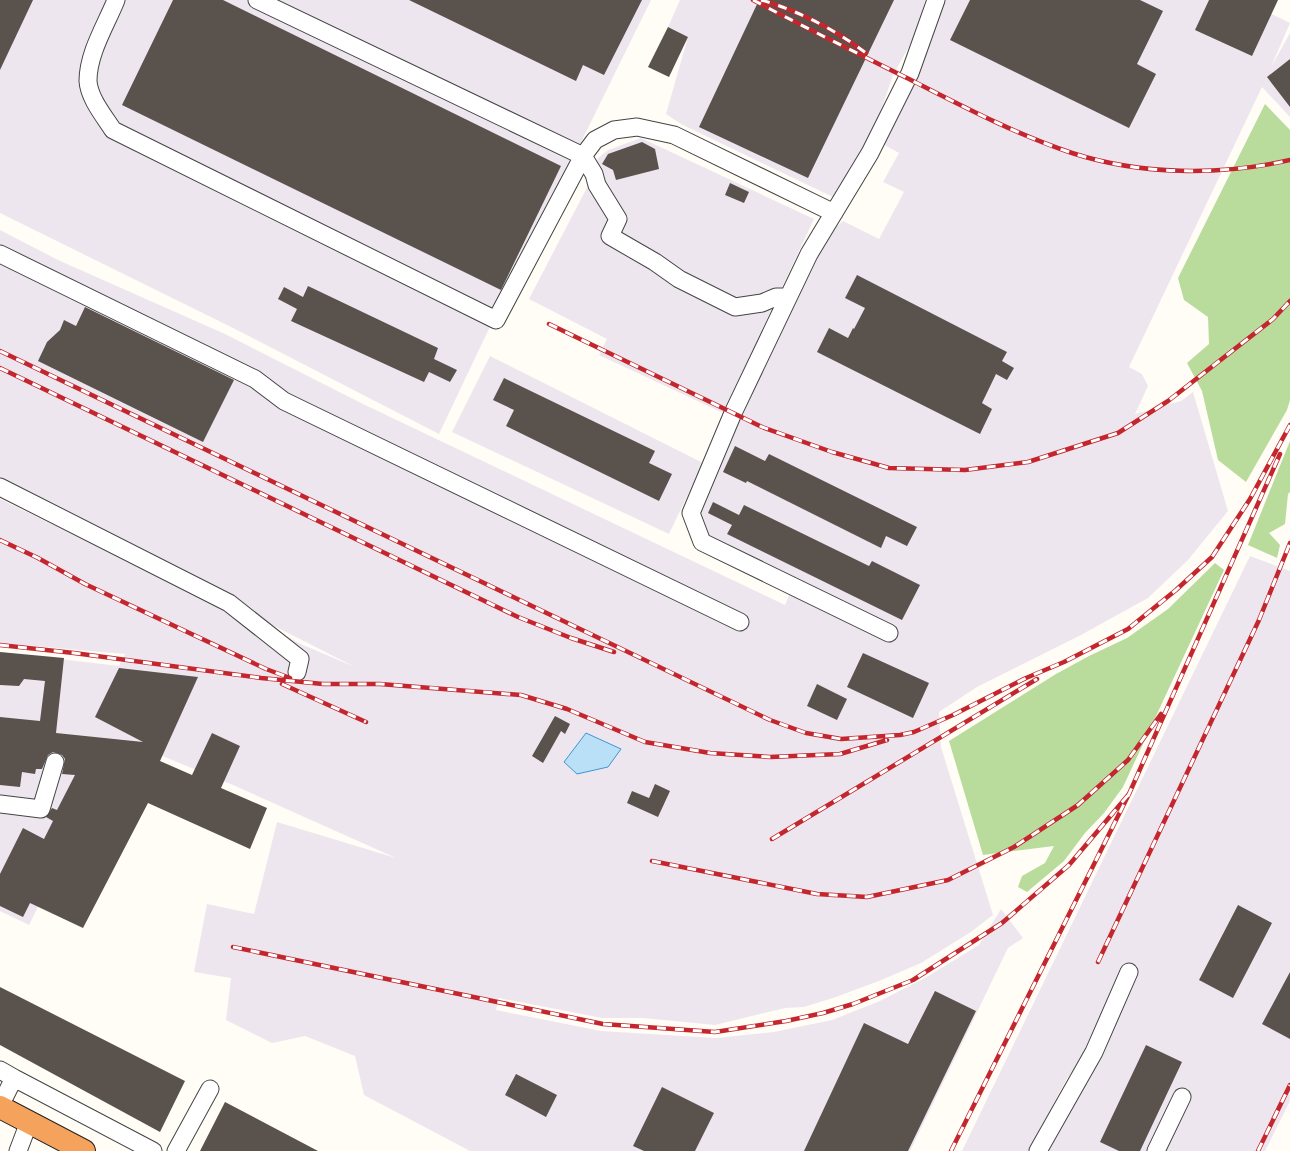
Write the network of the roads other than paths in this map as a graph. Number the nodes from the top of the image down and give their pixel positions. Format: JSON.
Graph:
{"nodes":[{"id":1,"x":116,"y":0,"type":"edge"},
{"id":2,"x":257,"y":0,"type":"edge"},
{"id":3,"x":936,"y":0,"type":"edge"},
{"id":4,"x":583,"y":156,"type":"junction"},
{"id":5,"x":834,"y":213,"type":"junction"},
{"id":6,"x":0,"y":254,"type":"edge"},
{"id":7,"x":788,"y":297,"type":"junction"},
{"id":8,"x":0,"y":487,"type":"edge"},
{"id":9,"x":740,"y":622,"type":"dead end"},
{"id":10,"x":889,"y":633,"type":"dead end"},
{"id":11,"x":297,"y":672,"type":"dead end"},
{"id":12,"x":56,"y":762,"type":"dead end"},
{"id":13,"x":0,"y":804,"type":"edge"},
{"id":14,"x":1129,"y":972,"type":"dead end"},
{"id":15,"x":7,"y":1074,"type":"edge"},
{"id":16,"x":210,"y":1089,"type":"dead end"},
{"id":17,"x":1182,"y":1097,"type":"dead end"},
{"id":18,"x":8,"y":1113,"type":"edge"},
{"id":19,"x":1043,"y":1150,"type":"edge"},
{"id":20,"x":18,"y":1151,"type":"edge"},
{"id":21,"x":84,"y":1151,"type":"edge"},
{"id":22,"x":153,"y":1151,"type":"edge"},
{"id":23,"x":176,"y":1151,"type":"edge"},
{"id":24,"x":1156,"y":1151,"type":"edge"}],
"edges":[{"from":1,"to":4,"type":"lane"},
{"from":2,"to":4,"type":"lane"},
{"from":3,"to":5,"type":"lane"},
{"from":4,"to":5,"type":"lane"},
{"from":4,"to":7,"type":"lane"},
{"from":5,"to":7,"type":"lane"},
{"from":6,"to":9,"type":"lane"},
{"from":7,"to":10,"type":"lane"},
{"from":8,"to":11,"type":"lane"},
{"from":12,"to":13,"type":"lane"},
{"from":14,"to":19,"type":"lane"},
{"from":15,"to":18,"type":"lane"},
{"from":15,"to":22,"type":"lane"},
{"from":16,"to":23,"type":"lane"},
{"from":17,"to":24,"type":"lane"},
{"from":18,"to":20,"type":"lane"},
{"from":18,"to":21,"type":"highway"}]}
